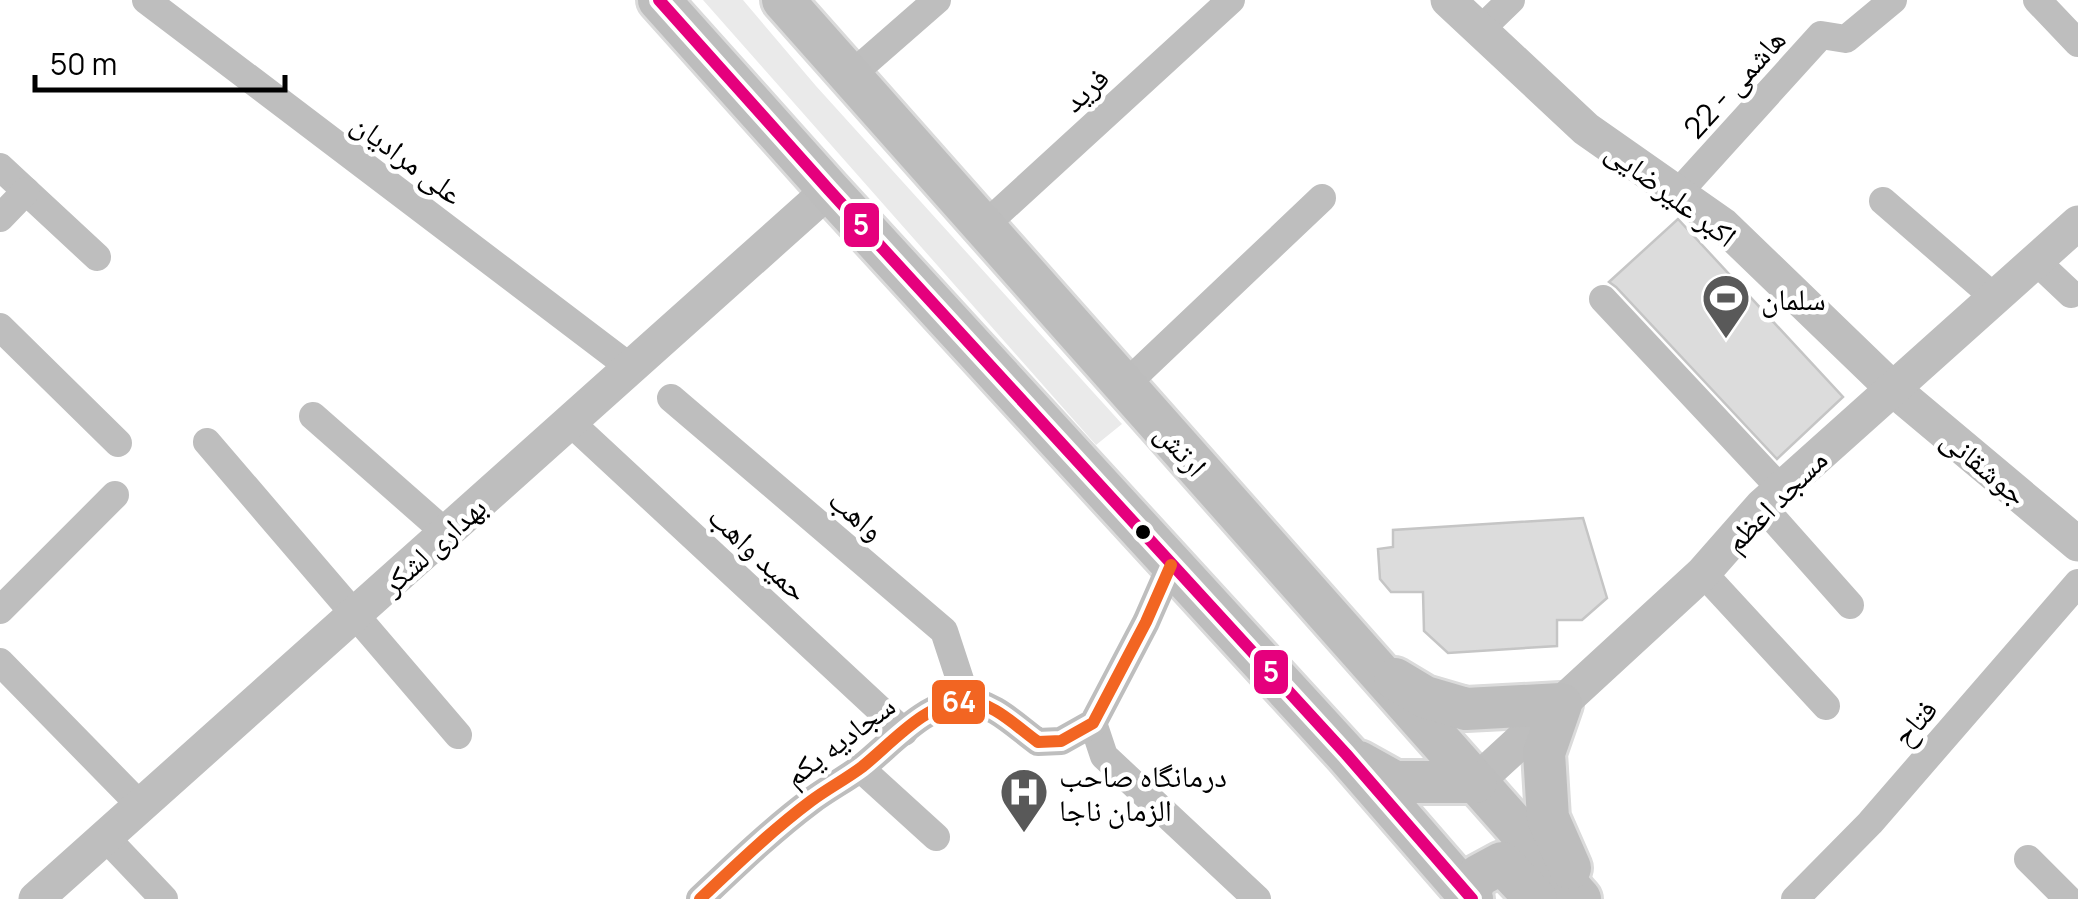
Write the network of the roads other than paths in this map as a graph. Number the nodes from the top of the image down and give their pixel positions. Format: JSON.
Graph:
{"nodes":[{"id":1,"x":660,"y":0,"type":"edge"},
{"id":2,"x":783,"y":0,"type":"edge"},
{"id":3,"x":937,"y":0,"type":"edge"},
{"id":4,"x":1231,"y":0,"type":"edge"},
{"id":5,"x":1448,"y":0,"type":"edge"},
{"id":6,"x":1512,"y":0,"type":"edge"},
{"id":7,"x":1893,"y":0,"type":"edge"},
{"id":8,"x":2037,"y":0,"type":"edge"},
{"id":9,"x":156,"y":2,"type":"edge"},
{"id":10,"x":1480,"y":30,"type":"junction"},
{"id":11,"x":2078,"y":43,"type":"edge"},
{"id":12,"x":850,"y":76,"type":"junction"},
{"id":13,"x":0,"y":167,"type":"edge"},
{"id":14,"x":828,"y":190,"type":"junction"},
{"id":15,"x":26,"y":191,"type":"junction"},
{"id":16,"x":1678,"y":194,"type":"junction"},
{"id":17,"x":1322,"y":198,"type":"dead end"},
{"id":18,"x":1884,"y":201,"type":"dead end"},
{"id":19,"x":0,"y":218,"type":"edge"},
{"id":20,"x":2078,"y":223,"type":"edge"},
{"id":21,"x":984,"y":226,"type":"junction"},
{"id":22,"x":98,"y":257,"type":"dead end"},
{"id":23,"x":2036,"y":261,"type":"junction"},
{"id":24,"x":2071,"y":294,"type":"dead end"},
{"id":25,"x":1994,"y":298,"type":"junction"},
{"id":26,"x":1603,"y":299,"type":"dead end"},
{"id":27,"x":0,"y":327,"type":"edge"},
{"id":28,"x":631,"y":368,"type":"junction"},
{"id":29,"x":1125,"y":386,"type":"junction"},
{"id":30,"x":1893,"y":389,"type":"junction"},
{"id":31,"x":671,"y":398,"type":"dead end"},
{"id":32,"x":313,"y":416,"type":"dead end"},
{"id":33,"x":570,"y":422,"type":"junction"},
{"id":34,"x":207,"y":442,"type":"dead end"},
{"id":35,"x":118,"y":443,"type":"dead end"},
{"id":36,"x":115,"y":494,"type":"dead end"},
{"id":37,"x":1772,"y":498,"type":"junction"},
{"id":38,"x":446,"y":534,"type":"junction"},
{"id":39,"x":2078,"y":544,"type":"edge"},
{"id":40,"x":1170,"y":565,"type":"junction"},
{"id":41,"x":1703,"y":572,"type":"junction"},
{"id":42,"x":2078,"y":583,"type":"edge"},
{"id":43,"x":1850,"y":604,"type":"dead end"},
{"id":44,"x":0,"y":610,"type":"edge"},
{"id":45,"x":356,"y":615,"type":"junction"},
{"id":46,"x":0,"y":662,"type":"edge"},
{"id":47,"x":1373,"y":666,"type":"junction"},
{"id":48,"x":967,"y":701,"type":"junction"},
{"id":49,"x":1560,"y":704,"type":"junction"},
{"id":50,"x":1826,"y":706,"type":"dead end"},
{"id":51,"x":1093,"y":723,"type":"junction"},
{"id":52,"x":904,"y":732,"type":"junction"},
{"id":53,"x":458,"y":735,"type":"dead end"},
{"id":54,"x":1346,"y":754,"type":"junction"},
{"id":55,"x":860,"y":768,"type":"junction"},
{"id":56,"x":1476,"y":782,"type":"junction"},
{"id":57,"x":141,"y":806,"type":"junction"},
{"id":58,"x":936,"y":836,"type":"dead end"},
{"id":59,"x":106,"y":838,"type":"junction"},
{"id":60,"x":2028,"y":859,"type":"dead end"},
{"id":61,"x":1469,"y":896,"type":"edge"},
{"id":62,"x":36,"y":899,"type":"edge"},
{"id":63,"x":164,"y":899,"type":"edge"},
{"id":64,"x":700,"y":899,"type":"edge"},
{"id":65,"x":1257,"y":899,"type":"edge"},
{"id":66,"x":1536,"y":899,"type":"edge"},
{"id":67,"x":1582,"y":899,"type":"edge"},
{"id":68,"x":1795,"y":899,"type":"edge"},
{"id":69,"x":2068,"y":899,"type":"edge"}],
"edges":[{"from":1,"to":14,"type":"main road"},
{"from":2,"to":12,"type":"main road","name":"ارتش"},
{"from":3,"to":12,"type":"street"},
{"from":4,"to":21,"type":"street","name":"فرید"},
{"from":5,"to":10,"type":"street","name":"اکبر علیرضایی"},
{"from":6,"to":10,"type":"street"},
{"from":7,"to":16,"type":"street","name":"هاشمی - 22"},
{"from":8,"to":11,"type":"street"},
{"from":9,"to":28,"type":"street","name":"علی مرادیان"},
{"from":10,"to":16,"type":"street","name":"اکبر علیرضایی"},
{"from":12,"to":21,"type":"main road","name":"ارتش"},
{"from":13,"to":15,"type":"street"},
{"from":14,"to":28,"type":"street","name":"بهداری لشکر"},
{"from":14,"to":40,"type":"main road"},
{"from":15,"to":19,"type":"street"},
{"from":15,"to":22,"type":"street"},
{"from":16,"to":30,"type":"street","name":"اکبر علیرضایی"},
{"from":17,"to":29,"type":"street"},
{"from":18,"to":25,"type":"street"},
{"from":20,"to":23,"type":"street","name":"مسجد اعظم"},
{"from":21,"to":29,"type":"main road","name":"ارتش"},
{"from":23,"to":24,"type":"street"},
{"from":23,"to":25,"type":"street","name":"مسجد اعظم"},
{"from":25,"to":30,"type":"street","name":"مسجد اعظم"},
{"from":26,"to":37,"type":"street"},
{"from":27,"to":35,"type":"street"},
{"from":28,"to":33,"type":"street","name":"بهداری لشکر"},
{"from":29,"to":47,"type":"main road","name":"ارتش"},
{"from":30,"to":37,"type":"street","name":"مسجد اعظم"},
{"from":30,"to":39,"type":"street","name":"جوشقانی"},
{"from":31,"to":48,"type":"street","name":"واهب"},
{"from":32,"to":38,"type":"street"},
{"from":33,"to":38,"type":"street","name":"بهداری لشکر"},
{"from":33,"to":52,"type":"street","name":"حمید واهب"},
{"from":34,"to":45,"type":"street"},
{"from":36,"to":44,"type":"street"},
{"from":37,"to":41,"type":"street","name":"مسجد اعظم"},
{"from":37,"to":43,"type":"street"},
{"from":38,"to":45,"type":"street","name":"بهداری لشکر"},
{"from":40,"to":51,"type":"street"},
{"from":40,"to":54,"type":"main road"},
{"from":41,"to":49,"type":"street","name":"مسجد اعظم"},
{"from":41,"to":50,"type":"street"},
{"from":42,"to":68,"type":"street","name":"فتاح"},
{"from":45,"to":53,"type":"street"},
{"from":45,"to":57,"type":"street","name":"بهداری لشکر"},
{"from":46,"to":57,"type":"street"},
{"from":47,"to":49,"type":"main road"},
{"from":47,"to":56,"type":"main road","name":"ارتش"},
{"from":48,"to":51,"type":"street"},
{"from":48,"to":52,"type":"street","name":"سجادیه یکم"},
{"from":49,"to":56,"type":"street","name":"مسجد اعظم"},
{"from":49,"to":67,"type":"main road"},
{"from":51,"to":65,"type":"street"},
{"from":52,"to":55,"type":"street","name":"سجادیه یکم"},
{"from":54,"to":56,"type":"main road"},
{"from":54,"to":61,"type":"main road"},
{"from":55,"to":58,"type":"street"},
{"from":55,"to":64,"type":"street","name":"سجادیه یکم"},
{"from":56,"to":67,"type":"main road","name":"ارتش"},
{"from":57,"to":59,"type":"street","name":"بهداری لشکر"},
{"from":59,"to":62,"type":"street","name":"بهداری لشکر"},
{"from":59,"to":63,"type":"street"},
{"from":60,"to":69,"type":"street"},
{"from":61,"to":66,"type":"main road"}]}
